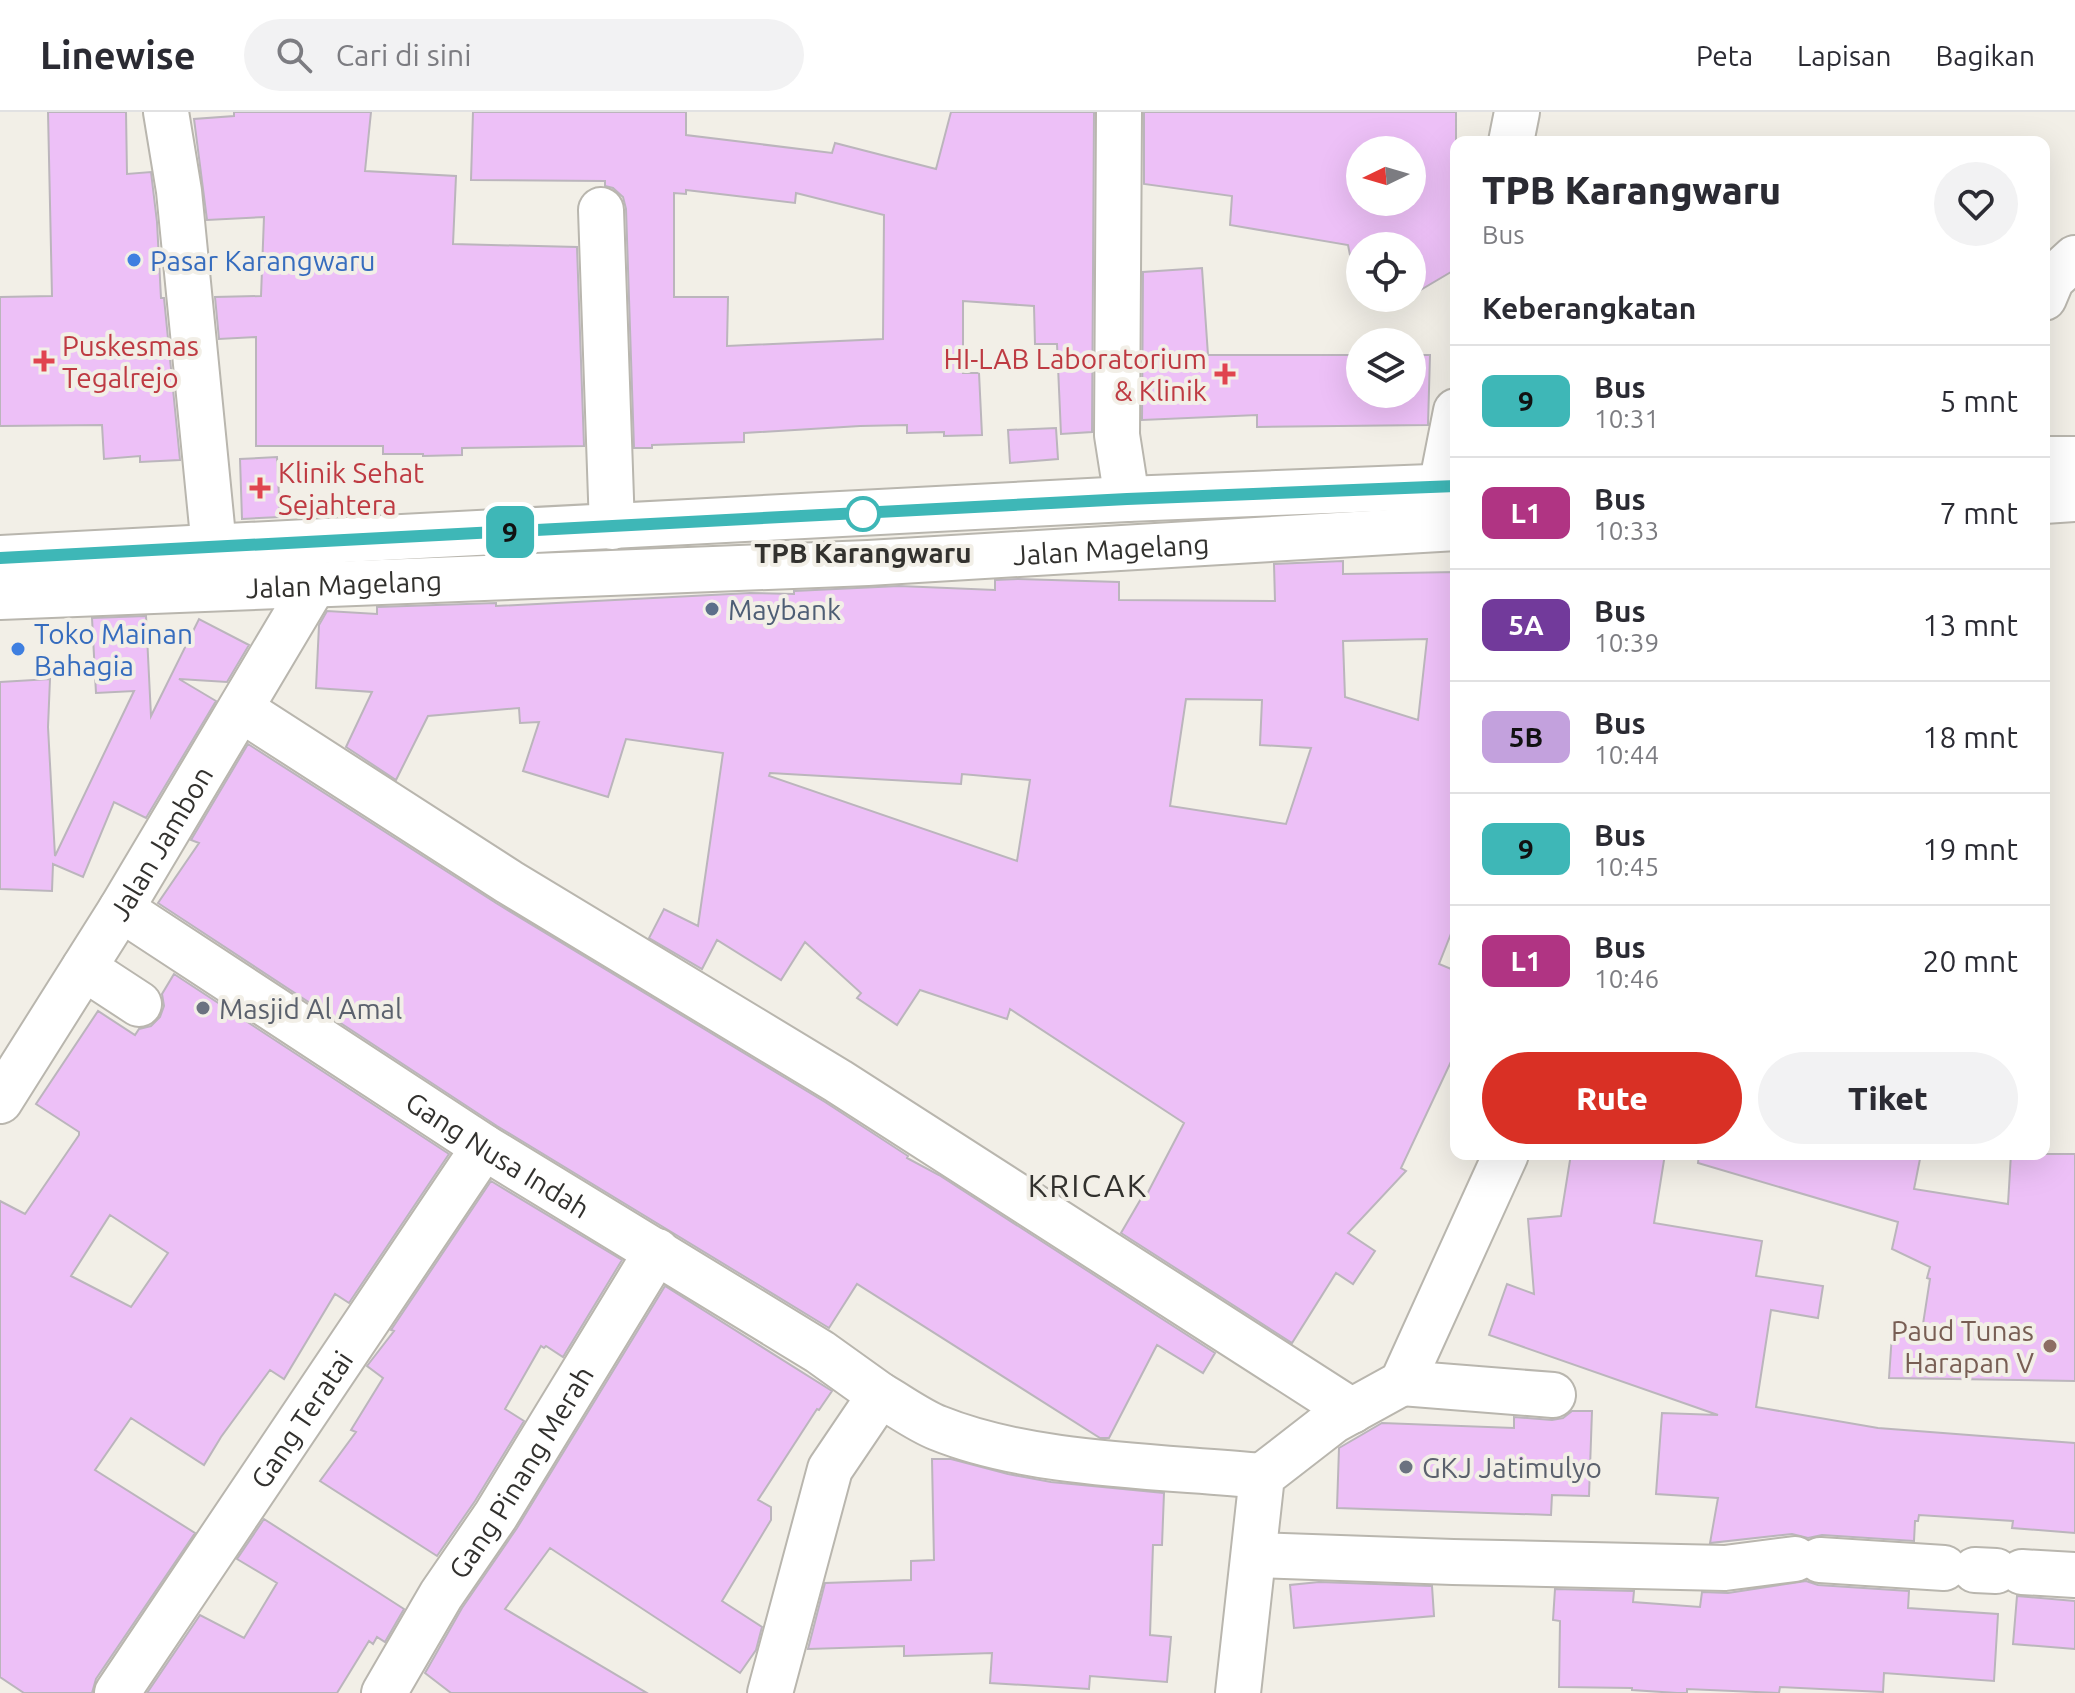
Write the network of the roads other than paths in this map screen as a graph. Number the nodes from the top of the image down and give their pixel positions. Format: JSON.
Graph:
{"nodes":[{"id":1,"x":166,"y":112,"type":"edge"},
{"id":2,"x":1119,"y":112,"type":"edge"},
{"id":3,"x":1517,"y":112,"type":"edge"},
{"id":4,"x":1512,"y":136,"type":"edge"},
{"id":5,"x":601,"y":210,"type":"dead end"},
{"id":6,"x":2075,"y":258,"type":"edge"},
{"id":7,"x":2050,"y":284,"type":"edge"},
{"id":8,"x":2050,"y":459,"type":"edge"},
{"id":9,"x":2075,"y":459,"type":"edge"},
{"id":10,"x":1448,"y":486,"type":"edge"},
{"id":11,"x":1127,"y":499,"type":"junction"},
{"id":12,"x":2075,"y":499,"type":"edge"},
{"id":13,"x":2050,"y":501,"type":"edge"},
{"id":14,"x":612,"y":527,"type":"junction"},
{"id":15,"x":1450,"y":528,"type":"edge"},
{"id":16,"x":214,"y":547,"type":"junction"},
{"id":17,"x":0,"y":558,"type":"edge"},
{"id":18,"x":315,"y":583,"type":"junction"},
{"id":19,"x":0,"y":597,"type":"edge"},
{"id":20,"x":242,"y":710,"type":"junction"},
{"id":21,"x":121,"y":909,"type":"junction"},
{"id":22,"x":84,"y":968,"type":"junction"},
{"id":23,"x":139,"y":1004,"type":"dead end"},
{"id":24,"x":0,"y":1101,"type":"edge"},
{"id":25,"x":484,"y":1147,"type":"junction"},
{"id":26,"x":1503,"y":1160,"type":"edge"},
{"id":27,"x":657,"y":1251,"type":"junction"},
{"id":28,"x":1402,"y":1383,"type":"junction"},
{"id":29,"x":880,"y":1395,"type":"junction"},
{"id":30,"x":1553,"y":1395,"type":"dead end"},
{"id":31,"x":1352,"y":1411,"type":"junction"},
{"id":32,"x":1262,"y":1476,"type":"junction"},
{"id":33,"x":1255,"y":1555,"type":"junction"},
{"id":34,"x":2075,"y":1575,"type":"edge"},
{"id":35,"x":117,"y":1693,"type":"edge"},
{"id":36,"x":384,"y":1693,"type":"edge"},
{"id":37,"x":770,"y":1693,"type":"edge"},
{"id":38,"x":1238,"y":1693,"type":"edge"}],
"edges":[{"from":1,"to":16,"type":"street"},
{"from":2,"to":11,"type":"street"},
{"from":3,"to":4,"type":"street"},
{"from":5,"to":14,"type":"street"},
{"from":6,"to":7,"type":"street"},
{"from":8,"to":9,"type":"street"},
{"from":10,"to":11,"type":"street","name":"Jalan Magelang"},
{"from":11,"to":14,"type":"street","name":"Jalan Magelang"},
{"from":12,"to":13,"type":"street"},
{"from":14,"to":16,"type":"street","name":"Jalan Magelang"},
{"from":15,"to":18,"type":"street","name":"Jalan Magelang"},
{"from":16,"to":17,"type":"street","name":"Jalan Magelang"},
{"from":18,"to":19,"type":"street","name":"Jalan Magelang"},
{"from":18,"to":20,"type":"street","name":"Jalan Jambon"},
{"from":20,"to":21,"type":"street","name":"Jalan Jambon"},
{"from":20,"to":31,"type":"street"},
{"from":21,"to":22,"type":"street","name":"Jalan Jambon"},
{"from":21,"to":25,"type":"street","name":"Gang Nusa Indah"},
{"from":22,"to":23,"type":"street"},
{"from":22,"to":24,"type":"street","name":"Jalan Jambon"},
{"from":25,"to":27,"type":"street","name":"Gang Nusa Indah"},
{"from":25,"to":35,"type":"street","name":"Gang Teratai"},
{"from":26,"to":28,"type":"street"},
{"from":27,"to":29,"type":"street","name":"Gang Nusa Indah"},
{"from":27,"to":36,"type":"street","name":"Gang Pinang Merah"},
{"from":28,"to":30,"type":"street"},
{"from":28,"to":31,"type":"street"},
{"from":29,"to":32,"type":"street","name":"Gang Nusa Indah"},
{"from":29,"to":37,"type":"street"},
{"from":31,"to":32,"type":"street"},
{"from":32,"to":33,"type":"street"},
{"from":33,"to":34,"type":"street"},
{"from":33,"to":38,"type":"street"}]}
